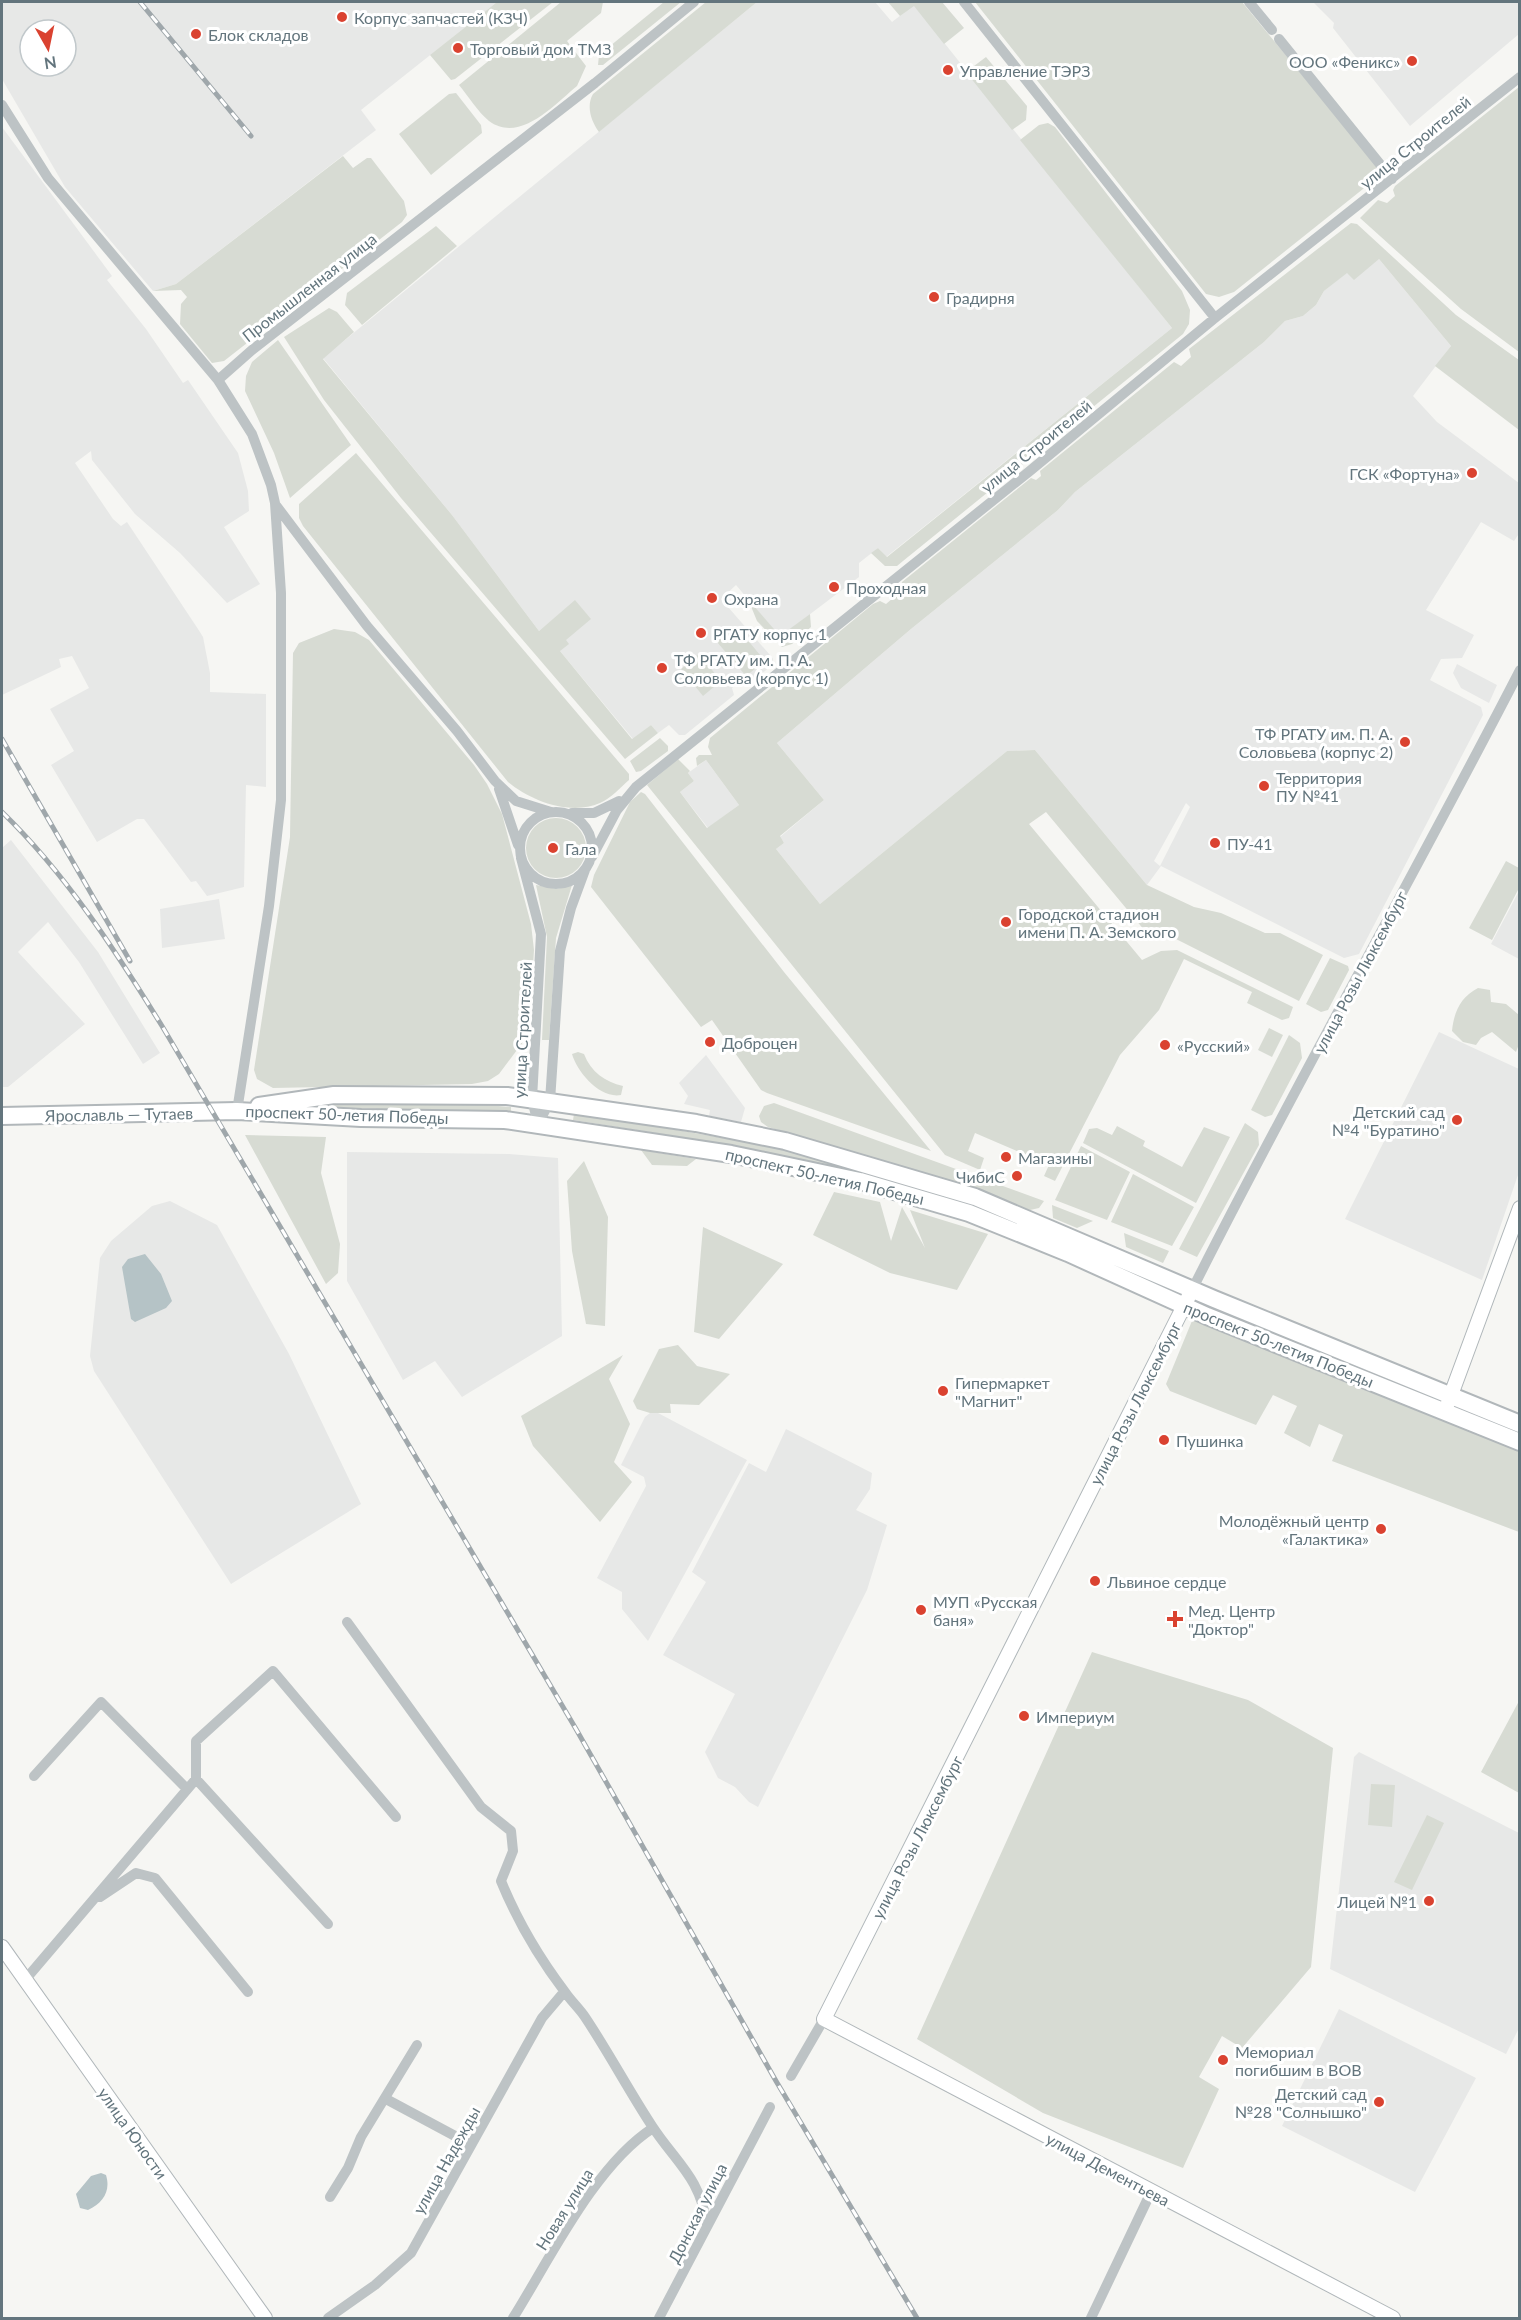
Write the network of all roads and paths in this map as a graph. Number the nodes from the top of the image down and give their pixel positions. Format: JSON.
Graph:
{"nodes":[{"id":1,"x":694,"y":2,"type":"edge"},
{"id":2,"x":964,"y":2,"type":"edge"},
{"id":3,"x":1249,"y":2,"type":"edge"},
{"id":4,"x":1520,"y":77,"type":"edge"},
{"id":5,"x":2,"y":105,"type":"edge"},
{"id":6,"x":1392,"y":179,"type":"junction"},
{"id":7,"x":1215,"y":318,"type":"junction"},
{"id":8,"x":218,"y":380,"type":"junction"},
{"id":9,"x":275,"y":504,"type":"junction"},
{"id":10,"x":1520,"y":670,"type":"edge"},
{"id":11,"x":495,"y":781,"type":"junction"},
{"id":12,"x":625,"y":798,"type":"junction"},
{"id":13,"x":551,"y":812,"type":"junction"},
{"id":14,"x":566,"y":813,"type":"junction"},
{"id":15,"x":520,"y":854,"type":"junction"},
{"id":16,"x":592,"y":857,"type":"junction"},
{"id":17,"x":585,"y":870,"type":"junction"},
{"id":18,"x":532,"y":1099,"type":"junction"},
{"id":19,"x":550,"y":1101,"type":"junction"},
{"id":20,"x":237,"y":1111,"type":"junction"},
{"id":21,"x":2,"y":1116,"type":"edge"},
{"id":22,"x":538,"y":1124,"type":"junction"},
{"id":23,"x":1520,"y":1208,"type":"edge"},
{"id":24,"x":1192,"y":1290,"type":"junction"},
{"id":25,"x":1184,"y":1306,"type":"junction"},
{"id":26,"x":1448,"y":1404,"type":"junction"},
{"id":27,"x":1520,"y":1424,"type":"edge"},
{"id":28,"x":1520,"y":1442,"type":"edge"},
{"id":29,"x":347,"y":1622,"type":"dead end"},
{"id":30,"x":34,"y":1776,"type":"dead end"},
{"id":31,"x":196,"y":1779,"type":"junction"},
{"id":32,"x":187,"y":1789,"type":"junction"},
{"id":33,"x":396,"y":1817,"type":"dead end"},
{"id":34,"x":90,"y":1903,"type":"junction"},
{"id":35,"x":328,"y":1924,"type":"dead end"},
{"id":36,"x":2,"y":1947,"type":"edge"},
{"id":37,"x":25,"y":1980,"type":"junction"},
{"id":38,"x":248,"y":1992,"type":"dead end"},
{"id":39,"x":564,"y":1992,"type":"junction"},
{"id":40,"x":824,"y":2019,"type":"junction"},
{"id":41,"x":417,"y":2045,"type":"dead end"},
{"id":42,"x":791,"y":2076,"type":"dead end"},
{"id":43,"x":386,"y":2099,"type":"junction"},
{"id":44,"x":770,"y":2107,"type":"dead end"},
{"id":45,"x":653,"y":2128,"type":"junction"},
{"id":46,"x":470,"y":2144,"type":"junction"},
{"id":47,"x":1151,"y":2193,"type":"junction"},
{"id":48,"x":330,"y":2196,"type":"dead end"},
{"id":49,"x":706,"y":2225,"type":"junction"},
{"id":50,"x":263,"y":2318,"type":"edge"},
{"id":51,"x":328,"y":2319,"type":"edge"},
{"id":52,"x":513,"y":2319,"type":"edge"},
{"id":53,"x":659,"y":2319,"type":"edge"},
{"id":54,"x":1091,"y":2319,"type":"edge"},
{"id":55,"x":1393,"y":2319,"type":"edge"}],
"edges":[{"from":1,"to":8,"type":"street","name":"Промышленная улица"},
{"from":2,"to":7,"type":"street"},
{"from":3,"to":6,"type":"street"},
{"from":4,"to":6,"type":"street","name":"улица Строителей"},
{"from":5,"to":8,"type":"street"},
{"from":6,"to":7,"type":"street","name":"улица Строителей"},
{"from":7,"to":12,"type":"street","name":"улица Строителей"},
{"from":8,"to":9,"type":"street"},
{"from":9,"to":11,"type":"street"},
{"from":9,"to":20,"type":"street"},
{"from":10,"to":24,"type":"street","name":"улица Розы Люксембург"},
{"from":11,"to":13,"type":"street"},
{"from":11,"to":15,"type":"street","name":"улица Строителей"},
{"from":12,"to":14,"type":"street"},
{"from":12,"to":16,"type":"street","name":"улица Строителей"},
{"from":13,"to":14,"type":"street"},
{"from":13,"to":15,"type":"street"},
{"from":14,"to":16,"type":"street"},
{"from":15,"to":17,"type":"street"},
{"from":15,"to":18,"type":"street","name":"улица Строителей"},
{"from":16,"to":17,"type":"street"},
{"from":17,"to":19,"type":"street","name":"улица Строителей"},
{"from":18,"to":19,"type":"main road","name":"проспект 50-летия Победы"},
{"from":18,"to":20,"type":"main road","name":"проспект 50-летия Победы"},
{"from":18,"to":22,"type":"street","name":"улица Строителей"},
{"from":19,"to":22,"type":"street","name":"улица Строителей"},
{"from":19,"to":24,"type":"main road","name":"проспект 50-летия Победы"},
{"from":20,"to":21,"type":"main road","name":"Ярославль — Тутаев"},
{"from":20,"to":22,"type":"main road","name":"проспект 50-летия Победы"},
{"from":22,"to":25,"type":"main road","name":"проспект 50-летия Победы"},
{"from":23,"to":26,"type":"street"},
{"from":24,"to":25,"type":"street","name":"улица Розы Люксембург"},
{"from":24,"to":26,"type":"main road","name":"проспект 50-летия Победы"},
{"from":25,"to":26,"type":"main road","name":"проспект 50-летия Победы"},
{"from":25,"to":40,"type":"street","name":"улица Розы Люксембург"},
{"from":26,"to":27,"type":"main road","name":"проспект 50-летия Победы"},
{"from":26,"to":28,"type":"main road","name":"проспект 50-летия Победы"},
{"from":29,"to":39,"type":"street"},
{"from":30,"to":32,"type":"street"},
{"from":31,"to":32,"type":"street"},
{"from":31,"to":33,"type":"street"},
{"from":31,"to":35,"type":"street"},
{"from":32,"to":34,"type":"street"},
{"from":34,"to":37,"type":"street"},
{"from":34,"to":38,"type":"street"},
{"from":36,"to":37,"type":"street","name":"улица Юности"},
{"from":37,"to":50,"type":"street","name":"улица Юности"},
{"from":39,"to":45,"type":"street"},
{"from":39,"to":46,"type":"street","name":"улица Надежды"},
{"from":40,"to":42,"type":"street","name":"улица Розы Люксембург"},
{"from":40,"to":47,"type":"street","name":"улица Дементьева"},
{"from":41,"to":43,"type":"street"},
{"from":43,"to":46,"type":"street"},
{"from":43,"to":48,"type":"street"},
{"from":44,"to":49,"type":"street","name":"Донская улица"},
{"from":45,"to":49,"type":"street"},
{"from":45,"to":52,"type":"street","name":"Новая улица"},
{"from":46,"to":51,"type":"street","name":"улица Надежды"},
{"from":47,"to":54,"type":"street"},
{"from":47,"to":55,"type":"street","name":"улица Дементьева"},
{"from":49,"to":53,"type":"street","name":"Донская улица"}]}
